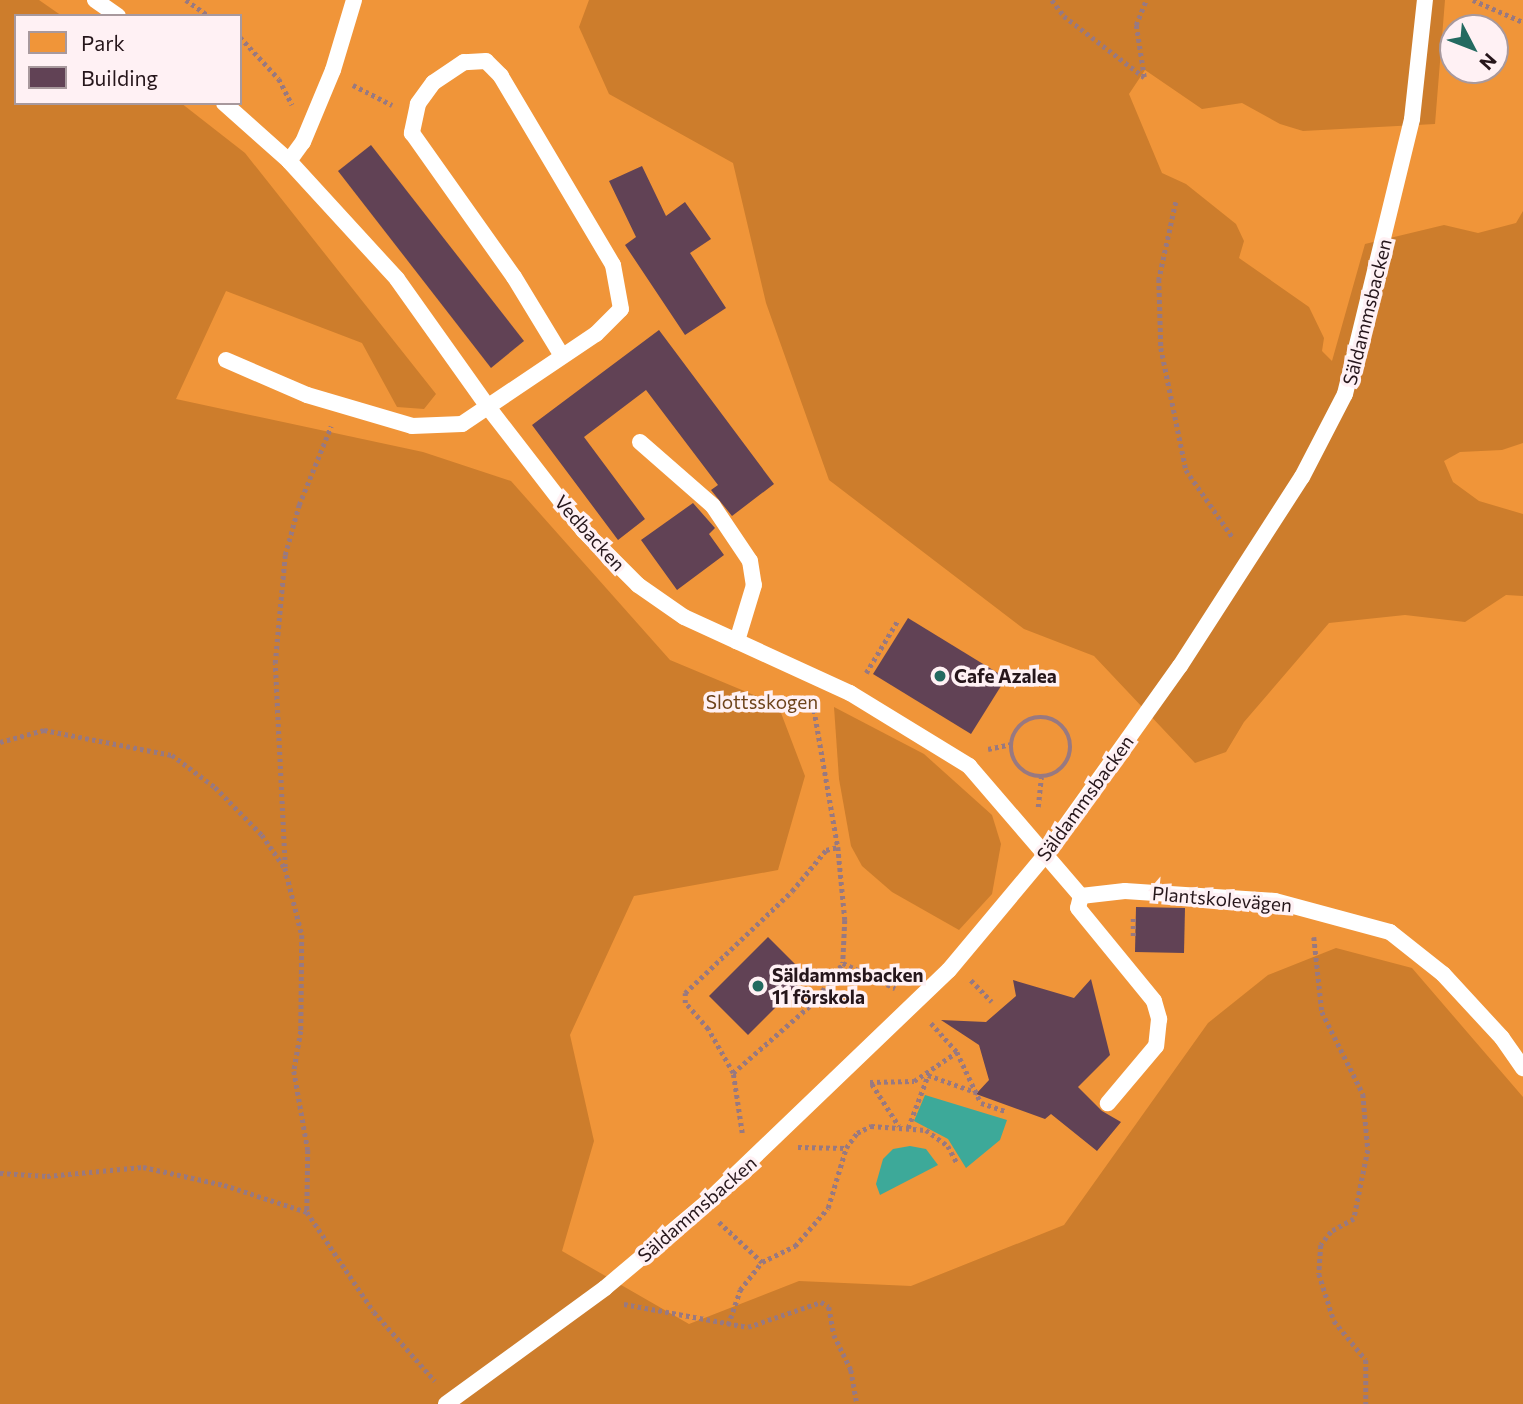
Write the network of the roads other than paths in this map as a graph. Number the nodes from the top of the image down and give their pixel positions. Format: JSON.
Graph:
{"nodes":[{"id":1,"x":95,"y":0,"type":"edge"},
{"id":2,"x":354,"y":0,"type":"edge"},
{"id":3,"x":1425,"y":0,"type":"edge"},
{"id":4,"x":115,"y":14,"type":"edge"},
{"id":5,"x":226,"y":105,"type":"edge"},
{"id":6,"x":289,"y":161,"type":"junction"},
{"id":7,"x":562,"y":356,"type":"junction"},
{"id":8,"x":226,"y":360,"type":"dead end"},
{"id":9,"x":488,"y":407,"type":"junction"},
{"id":10,"x":640,"y":442,"type":"dead end"},
{"id":11,"x":737,"y":641,"type":"junction"},
{"id":12,"x":1045,"y":855,"type":"junction"},
{"id":13,"x":1081,"y":896,"type":"junction"},
{"id":14,"x":1523,"y":1068,"type":"edge"},
{"id":15,"x":1108,"y":1104,"type":"dead end"},
{"id":16,"x":449,"y":1402,"type":"edge"}],
"edges":[{"from":1,"to":4,"type":"lane"},
{"from":2,"to":6,"type":"lane"},
{"from":3,"to":12,"type":"lane","name":"Säldammsbacken"},
{"from":5,"to":6,"type":"lane","name":"Vedbacken"},
{"from":6,"to":9,"type":"lane","name":"Vedbacken"},
{"from":7,"to":7,"type":"lane"},
{"from":7,"to":9,"type":"lane"},
{"from":8,"to":9,"type":"lane"},
{"from":9,"to":11,"type":"lane","name":"Vedbacken"},
{"from":10,"to":11,"type":"lane"},
{"from":11,"to":12,"type":"lane","name":"Vedbacken"},
{"from":12,"to":13,"type":"lane"},
{"from":12,"to":16,"type":"lane","name":"Säldammsbacken"},
{"from":13,"to":14,"type":"lane","name":"Plantskolevägen"},
{"from":13,"to":15,"type":"lane"}]}
